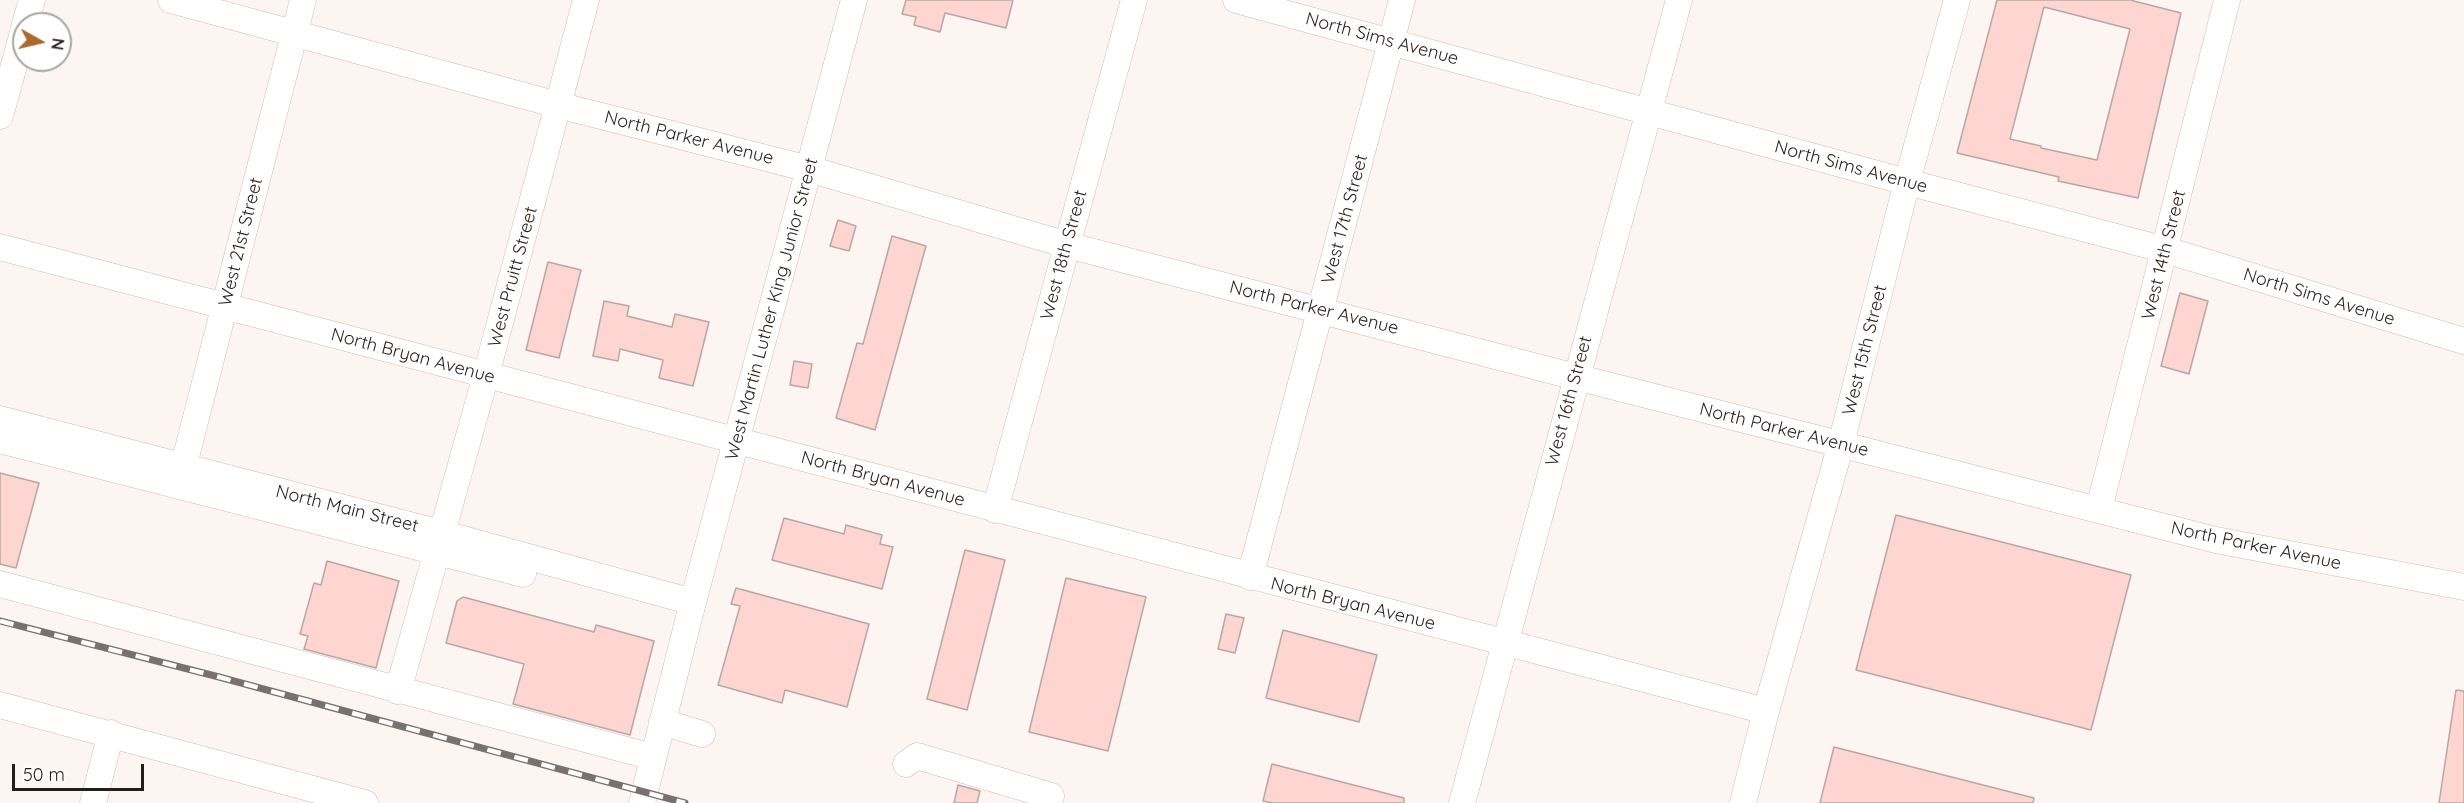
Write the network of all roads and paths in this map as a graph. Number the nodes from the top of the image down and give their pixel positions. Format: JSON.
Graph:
{"nodes":[{"id":1,"x":171,"y":0,"type":"edge"},
{"id":2,"x":303,"y":0,"type":"edge"},
{"id":3,"x":586,"y":0,"type":"edge"},
{"id":4,"x":854,"y":0,"type":"edge"},
{"id":5,"x":1134,"y":0,"type":"edge"},
{"id":6,"x":1236,"y":0,"type":"edge"},
{"id":7,"x":1402,"y":0,"type":"edge"},
{"id":8,"x":1679,"y":0,"type":"edge"},
{"id":9,"x":1957,"y":0,"type":"edge"},
{"id":10,"x":2227,"y":0,"type":"edge"},
{"id":11,"x":294,"y":32,"type":"junction"},
{"id":12,"x":1391,"y":42,"type":"junction"},
{"id":13,"x":12,"y":72,"type":"edge"},
{"id":14,"x":558,"y":105,"type":"junction"},
{"id":15,"x":1648,"y":111,"type":"junction"},
{"id":16,"x":0,"y":116,"type":"edge"},
{"id":17,"x":809,"y":168,"type":"junction"},
{"id":18,"x":1907,"y":182,"type":"junction"},
{"id":19,"x":1066,"y":245,"type":"junction"},
{"id":20,"x":0,"y":247,"type":"edge"},
{"id":21,"x":2166,"y":250,"type":"junction"},
{"id":22,"x":224,"y":305,"type":"junction"},
{"id":23,"x":1321,"y":310,"type":"junction"},
{"id":24,"x":2464,"y":341,"type":"edge"},
{"id":25,"x":486,"y":375,"type":"junction"},
{"id":26,"x":1576,"y":377,"type":"junction"},
{"id":27,"x":0,"y":419,"type":"edge"},
{"id":28,"x":0,"y":440,"type":"edge"},
{"id":29,"x":737,"y":440,"type":"junction"},
{"id":30,"x":1840,"y":444,"type":"junction"},
{"id":31,"x":181,"y":476,"type":"junction"},
{"id":32,"x":995,"y":510,"type":"junction"},
{"id":33,"x":2099,"y":510,"type":"junction"},
{"id":34,"x":439,"y":542,"type":"junction"},
{"id":35,"x":1250,"y":577,"type":"junction"},
{"id":36,"x":0,"y":584,"type":"edge"},
{"id":37,"x":2464,"y":587,"type":"edge"},
{"id":38,"x":691,"y":610,"type":"junction"},
{"id":39,"x":1504,"y":643,"type":"junction"},
{"id":40,"x":398,"y":691,"type":"junction"},
{"id":41,"x":0,"y":705,"type":"edge"},
{"id":42,"x":1766,"y":711,"type":"junction"},
{"id":43,"x":662,"y":722,"type":"junction"},
{"id":44,"x":111,"y":733,"type":"junction"},
{"id":45,"x":702,"y":734,"type":"dead end"},
{"id":46,"x":653,"y":757,"type":"junction"},
{"id":47,"x":906,"y":764,"type":"dead end"},
{"id":48,"x":1051,"y":796,"type":"dead end"},
{"id":49,"x":93,"y":803,"type":"edge"},
{"id":50,"x":365,"y":803,"type":"edge"},
{"id":51,"x":642,"y":803,"type":"edge"},
{"id":52,"x":1462,"y":803,"type":"edge"},
{"id":53,"x":1743,"y":803,"type":"edge"}],
"edges":[{"from":1,"to":11,"type":"street","name":"North Parker Avenue"},
{"from":2,"to":11,"type":"street","name":"West 21st Street"},
{"from":3,"to":14,"type":"street","name":"West Pruitt Street"},
{"from":4,"to":17,"type":"street","name":"West Martin Luther King Junior Street"},
{"from":5,"to":19,"type":"street","name":"West 18th Street"},
{"from":6,"to":12,"type":"street","name":"North Sims Avenue"},
{"from":7,"to":12,"type":"street","name":"West 17th Street"},
{"from":8,"to":15,"type":"street","name":"West 16th Street"},
{"from":9,"to":18,"type":"street","name":"West 15th Street"},
{"from":10,"to":21,"type":"street","name":"West 14th Street"},
{"from":11,"to":14,"type":"street","name":"North Parker Avenue"},
{"from":11,"to":22,"type":"street","name":"West 21st Street"},
{"from":12,"to":15,"type":"street","name":"North Sims Avenue"},
{"from":12,"to":23,"type":"street","name":"West 17th Street"},
{"from":13,"to":16,"type":"street"},
{"from":14,"to":17,"type":"street","name":"North Parker Avenue"},
{"from":14,"to":25,"type":"street","name":"West Pruitt Street"},
{"from":15,"to":18,"type":"street","name":"North Sims Avenue"},
{"from":15,"to":26,"type":"street","name":"West 16th Street"},
{"from":17,"to":19,"type":"street","name":"North Parker Avenue"},
{"from":17,"to":29,"type":"street","name":"West Martin Luther King Junior Street"},
{"from":18,"to":21,"type":"street","name":"North Sims Avenue"},
{"from":18,"to":30,"type":"street","name":"West 15th Street"},
{"from":19,"to":23,"type":"street","name":"North Parker Avenue"},
{"from":19,"to":32,"type":"street","name":"West 18th Street"},
{"from":20,"to":22,"type":"street","name":"North Bryan Avenue"},
{"from":21,"to":24,"type":"street","name":"North Sims Avenue"},
{"from":21,"to":33,"type":"street","name":"West 14th Street"},
{"from":22,"to":25,"type":"street","name":"North Bryan Avenue"},
{"from":22,"to":31,"type":"street","name":"West 21st Street"},
{"from":23,"to":26,"type":"street","name":"North Parker Avenue"},
{"from":23,"to":35,"type":"street","name":"West 17th Street"},
{"from":25,"to":29,"type":"street","name":"North Bryan Avenue"},
{"from":25,"to":34,"type":"street","name":"West Pruitt Street"},
{"from":26,"to":30,"type":"street","name":"North Parker Avenue"},
{"from":26,"to":39,"type":"street","name":"West 16th Street"},
{"from":27,"to":31,"type":"street","name":"North Main Street"},
{"from":28,"to":31,"type":"street","name":"North Main Street"},
{"from":29,"to":32,"type":"street","name":"North Bryan Avenue"},
{"from":29,"to":38,"type":"street","name":"West Martin Luther King Junior Street"},
{"from":30,"to":33,"type":"street","name":"North Parker Avenue"},
{"from":30,"to":42,"type":"street","name":"West 15th Street"},
{"from":31,"to":34,"type":"street","name":"North Main Street"},
{"from":32,"to":35,"type":"street","name":"North Bryan Avenue"},
{"from":33,"to":37,"type":"street","name":"North Parker Avenue"},
{"from":34,"to":38,"type":"street","name":"North Main Street"},
{"from":34,"to":40,"type":"street","name":"West Pruitt Street"},
{"from":35,"to":39,"type":"street","name":"North Bryan Avenue"},
{"from":36,"to":40,"type":"street"},
{"from":38,"to":43,"type":"street","name":"West Martin Luther King Junior Street"},
{"from":39,"to":42,"type":"street","name":"North Bryan Avenue"},
{"from":39,"to":52,"type":"street","name":"West 16th Street"},
{"from":40,"to":46,"type":"street"},
{"from":41,"to":44,"type":"street"},
{"from":42,"to":53,"type":"street","name":"West 15th Street"},
{"from":43,"to":45,"type":"street"},
{"from":43,"to":46,"type":"street","name":"West Martin Luther King Junior Street"},
{"from":44,"to":49,"type":"street"},
{"from":44,"to":50,"type":"street"},
{"from":46,"to":51,"type":"street","name":"West Martin Luther King Junior Street"},
{"from":47,"to":48,"type":"street"}]}
